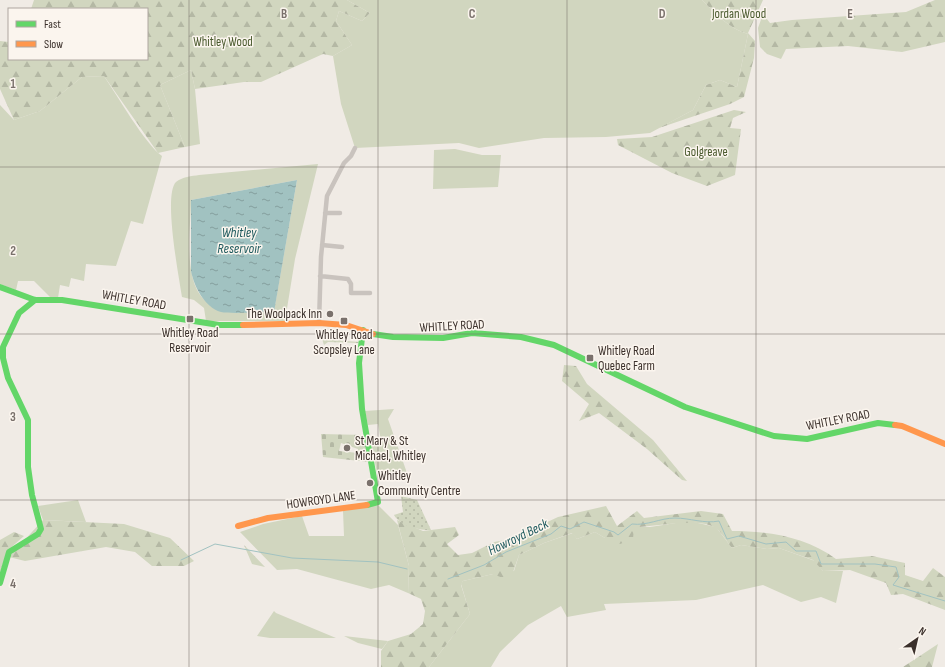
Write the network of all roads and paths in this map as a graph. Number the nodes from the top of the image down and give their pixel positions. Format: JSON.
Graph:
{"nodes":[{"id":1,"x":355,"y":148,"type":"dead end"},
{"id":2,"x":325,"y":213,"type":"junction"},
{"id":3,"x":340,"y":213,"type":"dead end"},
{"id":4,"x":322,"y":245,"type":"junction"},
{"id":5,"x":342,"y":247,"type":"dead end"},
{"id":6,"x":320,"y":276,"type":"junction"},
{"id":7,"x":0,"y":287,"type":"edge"},
{"id":8,"x":370,"y":294,"type":"dead end"},
{"id":9,"x":35,"y":300,"type":"junction"},
{"id":10,"x":319,"y":323,"type":"junction"},
{"id":11,"x":363,"y":330,"type":"junction"},
{"id":12,"x":945,"y":444,"type":"edge"},
{"id":13,"x":238,"y":526,"type":"dead end"},
{"id":14,"x":0,"y":583,"type":"edge"}],
"edges":[{"from":1,"to":2,"type":"street"},
{"from":2,"to":3,"type":"street"},
{"from":2,"to":4,"type":"street"},
{"from":4,"to":5,"type":"street"},
{"from":4,"to":6,"type":"street"},
{"from":6,"to":8,"type":"street"},
{"from":6,"to":10,"type":"street"},
{"from":7,"to":9,"type":"street"},
{"from":9,"to":10,"type":"street","name":"WHITLEY ROAD"},
{"from":9,"to":14,"type":"street"},
{"from":10,"to":11,"type":"street","name":"WHITLEY ROAD"},
{"from":11,"to":12,"type":"street","name":"WHITLEY ROAD"},
{"from":11,"to":13,"type":"street","name":"HOWROYD LANE"}]}
